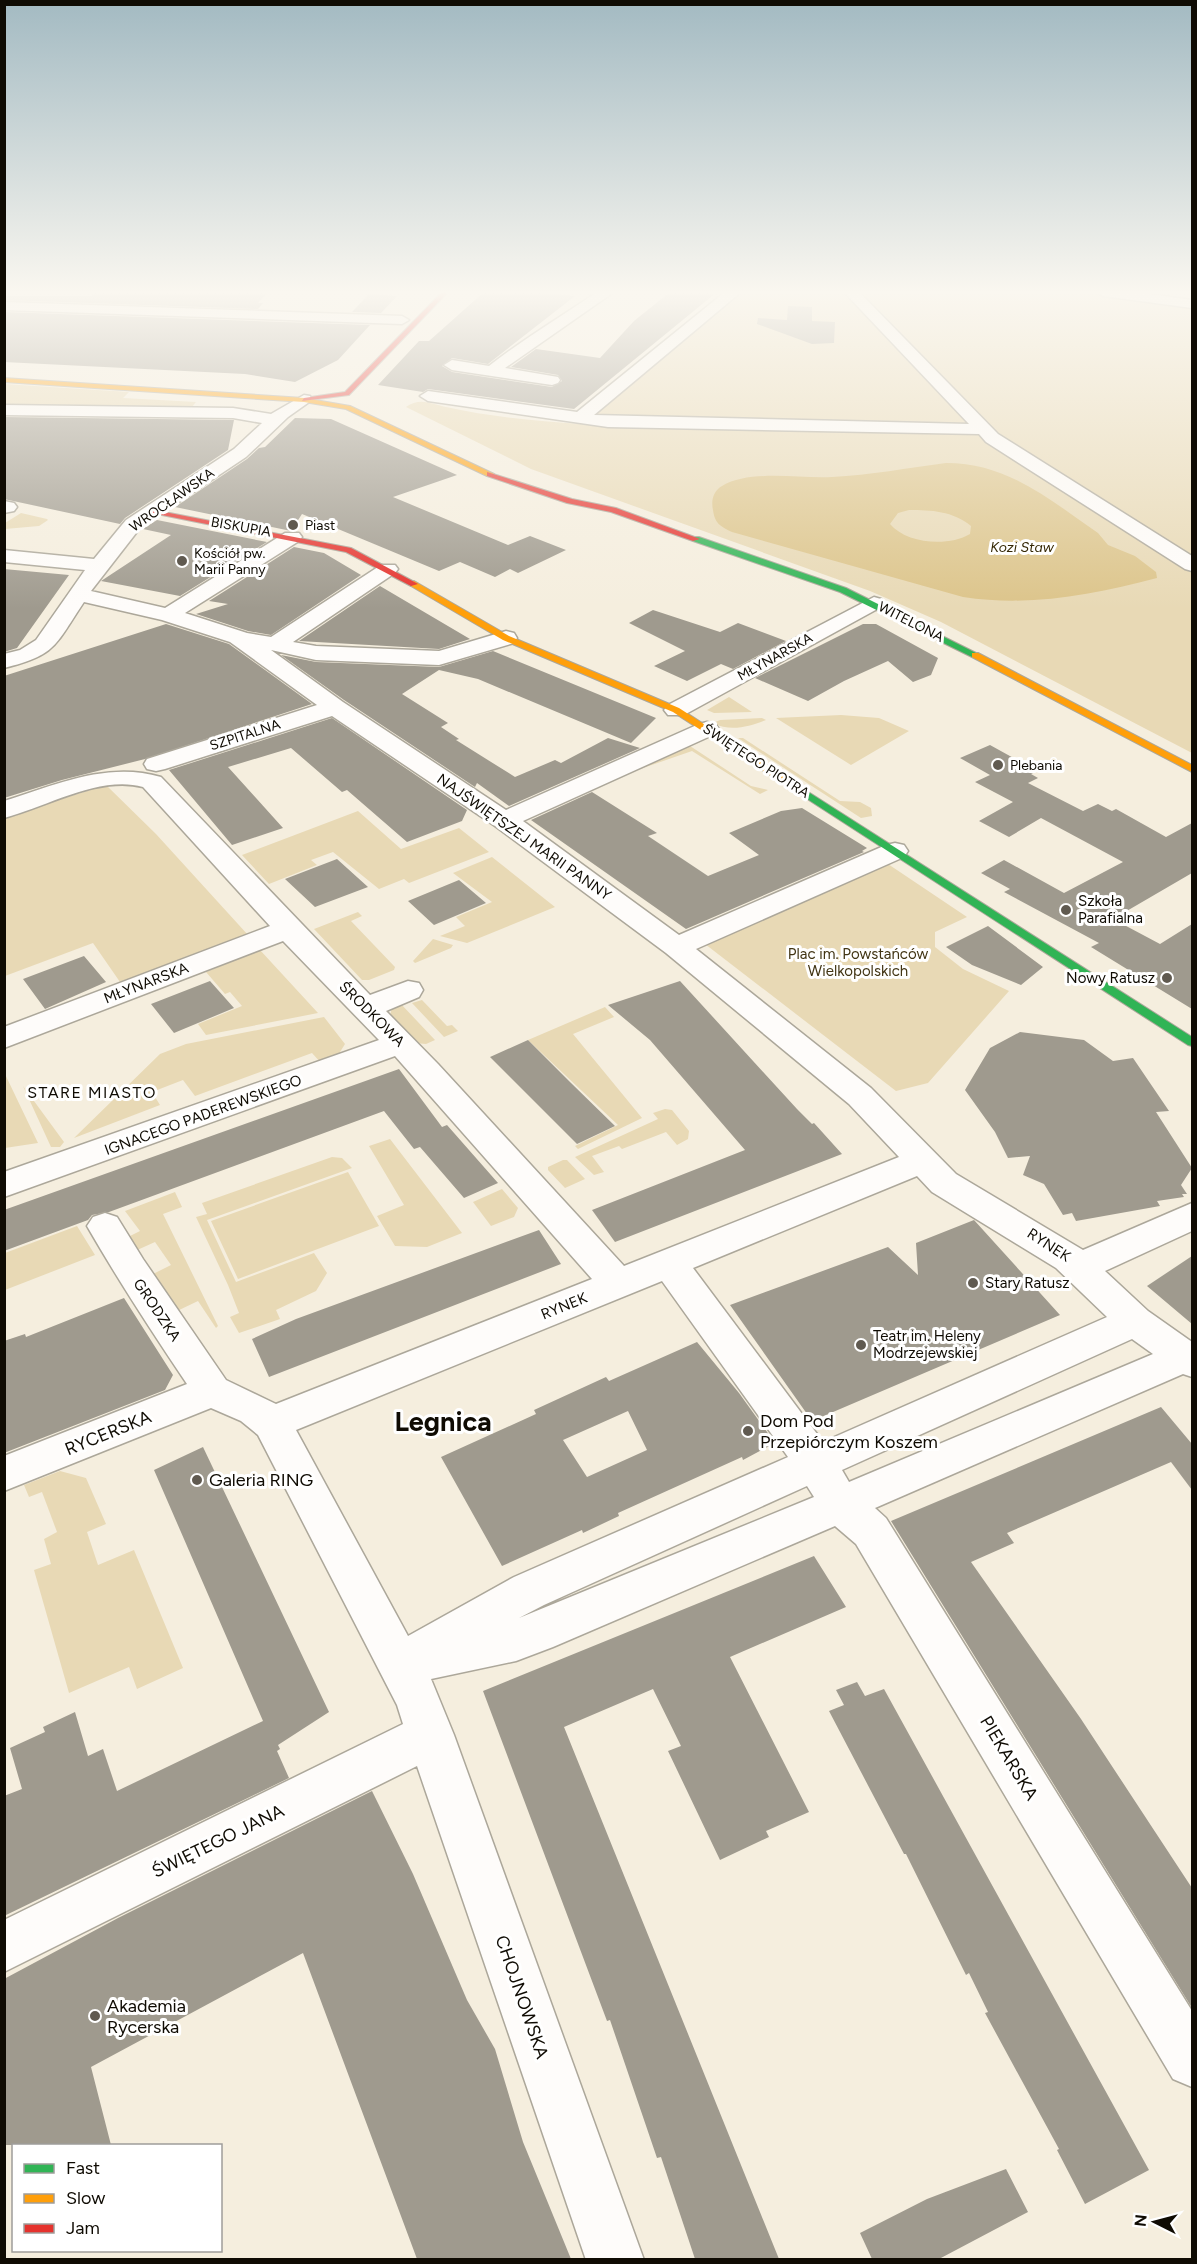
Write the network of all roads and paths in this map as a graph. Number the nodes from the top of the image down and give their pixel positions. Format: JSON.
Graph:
{"nodes":[{"id":1,"x":269,"y":398,"type":"edge"},
{"id":2,"x":308,"y":398,"type":"edge"},
{"id":3,"x":340,"y":398,"type":"edge"},
{"id":4,"x":351,"y":398,"type":"edge"},
{"id":5,"x":439,"y":398,"type":"edge"},
{"id":6,"x":604,"y":398,"type":"edge"},
{"id":7,"x":952,"y":398,"type":"edge"},
{"id":8,"x":304,"y":400,"type":"junction"},
{"id":9,"x":348,"y":401,"type":"junction"},
{"id":10,"x":4,"y":410,"type":"edge"},
{"id":11,"x":579,"y":418,"type":"junction"},
{"id":12,"x":274,"y":420,"type":"junction"},
{"id":13,"x":982,"y":429,"type":"junction"},
{"id":14,"x":152,"y":511,"type":"junction"},
{"id":15,"x":292,"y":537,"type":"junction"},
{"id":16,"x":4,"y":556,"type":"edge"},
{"id":17,"x":98,"y":565,"type":"junction"},
{"id":18,"x":1192,"y":565,"type":"edge"},
{"id":19,"x":388,"y":569,"type":"junction"},
{"id":20,"x":78,"y":594,"type":"junction"},
{"id":21,"x":873,"y":603,"type":"junction"},
{"id":22,"x":168,"y":615,"type":"junction"},
{"id":23,"x":238,"y":637,"type":"junction"},
{"id":24,"x":507,"y":638,"type":"junction"},
{"id":25,"x":275,"y":644,"type":"junction"},
{"id":26,"x":332,"y":654,"type":"junction"},
{"id":27,"x":4,"y":661,"type":"edge"},
{"id":28,"x":289,"y":674,"type":"junction"},
{"id":29,"x":335,"y":707,"type":"junction"},
{"id":30,"x":676,"y":710,"type":"junction"},
{"id":31,"x":697,"y":733,"type":"junction"},
{"id":32,"x":156,"y":764,"type":"dead end"},
{"id":33,"x":1192,"y":770,"type":"edge"},
{"id":34,"x":4,"y":810,"type":"edge"},
{"id":35,"x":504,"y":820,"type":"junction"},
{"id":36,"x":895,"y":851,"type":"junction"},
{"id":37,"x":288,"y":929,"type":"junction"},
{"id":38,"x":676,"y":946,"type":"junction"},
{"id":39,"x":408,"y":990,"type":"dead end"},
{"id":40,"x":366,"y":1008,"type":"junction"},
{"id":41,"x":4,"y":1038,"type":"edge"},
{"id":42,"x":1192,"y":1042,"type":"edge"},
{"id":43,"x":401,"y":1043,"type":"junction"},
{"id":44,"x":924,"y":1161,"type":"junction"},
{"id":45,"x":4,"y":1185,"type":"edge"},
{"id":46,"x":1192,"y":1216,"type":"edge"},
{"id":47,"x":105,"y":1226,"type":"dead end"},
{"id":48,"x":669,"y":1263,"type":"junction"},
{"id":49,"x":1080,"y":1267,"type":"junction"},
{"id":50,"x":607,"y":1270,"type":"junction"},
{"id":51,"x":1135,"y":1321,"type":"junction"},
{"id":52,"x":1189,"y":1359,"type":"edge"},
{"id":53,"x":212,"y":1391,"type":"junction"},
{"id":54,"x":264,"y":1417,"type":"junction"},
{"id":55,"x":816,"y":1464,"type":"junction"},
{"id":56,"x":4,"y":1474,"type":"edge"},
{"id":57,"x":851,"y":1515,"type":"junction"},
{"id":58,"x":401,"y":1664,"type":"junction"},
{"id":59,"x":430,"y":1734,"type":"junction"},
{"id":60,"x":4,"y":1947,"type":"edge"},
{"id":61,"x":1192,"y":2060,"type":"edge"},
{"id":62,"x":615,"y":2259,"type":"edge"}],
"edges":[{"from":1,"to":8,"type":"main road"},
{"from":2,"to":8,"type":"main road","name":"WROCŁAWSKA"},
{"from":3,"to":9,"type":"main road"},
{"from":4,"to":9,"type":"main road"},
{"from":5,"to":11,"type":"street"},
{"from":6,"to":11,"type":"street"},
{"from":7,"to":13,"type":"street"},
{"from":8,"to":9,"type":"main road"},
{"from":8,"to":12,"type":"street","name":"WROCŁAWSKA"},
{"from":9,"to":21,"type":"main road","name":"WITELONA"},
{"from":10,"to":12,"type":"street"},
{"from":11,"to":13,"type":"street"},
{"from":12,"to":14,"type":"street","name":"WROCŁAWSKA"},
{"from":13,"to":18,"type":"street"},
{"from":14,"to":15,"type":"main road","name":"BISKUPIA"},
{"from":14,"to":17,"type":"street","name":"WROCŁAWSKA"},
{"from":15,"to":19,"type":"main road","name":"ŚWIĘTEGO PIOTRA"},
{"from":15,"to":22,"type":"street","name":"BISKUPIA"},
{"from":16,"to":17,"type":"street"},
{"from":17,"to":20,"type":"street","name":"WROCŁAWSKA"},
{"from":19,"to":24,"type":"main road","name":"ŚWIĘTEGO PIOTRA"},
{"from":19,"to":25,"type":"street"},
{"from":20,"to":22,"type":"street","name":"NAJŚWIĘTSZEJ MARII PANNY"},
{"from":20,"to":27,"type":"street","name":"WROCŁAWSKA"},
{"from":21,"to":30,"type":"street","name":"MŁYNARSKA"},
{"from":21,"to":33,"type":"main road","name":"WITELONA"},
{"from":22,"to":23,"type":"street","name":"NAJŚWIĘTSZEJ MARII PANNY"},
{"from":23,"to":25,"type":"street"},
{"from":23,"to":28,"type":"street","name":"NAJŚWIĘTSZEJ MARII PANNY"},
{"from":24,"to":26,"type":"street"},
{"from":24,"to":30,"type":"main road","name":"ŚWIĘTEGO PIOTRA"},
{"from":25,"to":26,"type":"street"},
{"from":26,"to":28,"type":"street"},
{"from":28,"to":29,"type":"street","name":"NAJŚWIĘTSZEJ MARII PANNY"},
{"from":29,"to":32,"type":"street","name":"SZPITALNA"},
{"from":29,"to":35,"type":"street","name":"NAJŚWIĘTSZEJ MARII PANNY"},
{"from":30,"to":31,"type":"main road","name":"ŚWIĘTEGO PIOTRA"},
{"from":31,"to":35,"type":"street"},
{"from":31,"to":36,"type":"main road","name":"ŚWIĘTEGO PIOTRA"},
{"from":34,"to":37,"type":"street","name":"ŚRODKOWA"},
{"from":35,"to":38,"type":"street","name":"NAJŚWIĘTSZEJ MARII PANNY"},
{"from":36,"to":38,"type":"street"},
{"from":36,"to":42,"type":"main road","name":"ŚWIĘTEGO PIOTRA"},
{"from":37,"to":40,"type":"street","name":"ŚRODKOWA"},
{"from":37,"to":41,"type":"street","name":"MŁYNARSKA"},
{"from":38,"to":44,"type":"street","name":"NAJŚWIĘTSZEJ MARII PANNY"},
{"from":39,"to":40,"type":"street"},
{"from":40,"to":43,"type":"street","name":"ŚRODKOWA"},
{"from":43,"to":45,"type":"street","name":"IGNACEGO PADEREWSKIEGO"},
{"from":43,"to":50,"type":"street","name":"ŚRODKOWA"},
{"from":44,"to":48,"type":"street","name":"RYNEK"},
{"from":44,"to":49,"type":"street","name":"RYNEK"},
{"from":46,"to":49,"type":"street"},
{"from":47,"to":53,"type":"street","name":"GRODZKA"},
{"from":48,"to":50,"type":"street","name":"RYNEK"},
{"from":48,"to":55,"type":"street","name":"PIEKARSKA"},
{"from":49,"to":51,"type":"street","name":"RYNEK"},
{"from":50,"to":54,"type":"street","name":"RYNEK"},
{"from":51,"to":52,"type":"street","name":"RYNEK"},
{"from":51,"to":55,"type":"street"},
{"from":52,"to":57,"type":"street"},
{"from":53,"to":54,"type":"street"},
{"from":53,"to":56,"type":"street","name":"RYCERSKA"},
{"from":54,"to":58,"type":"street"},
{"from":55,"to":57,"type":"street","name":"PIEKARSKA"},
{"from":55,"to":58,"type":"street"},
{"from":57,"to":58,"type":"street"},
{"from":57,"to":61,"type":"street","name":"PIEKARSKA"},
{"from":58,"to":59,"type":"street"},
{"from":59,"to":60,"type":"street","name":"ŚWIĘTEGO JANA"},
{"from":59,"to":62,"type":"street","name":"CHOJNOWSKA"}]}
